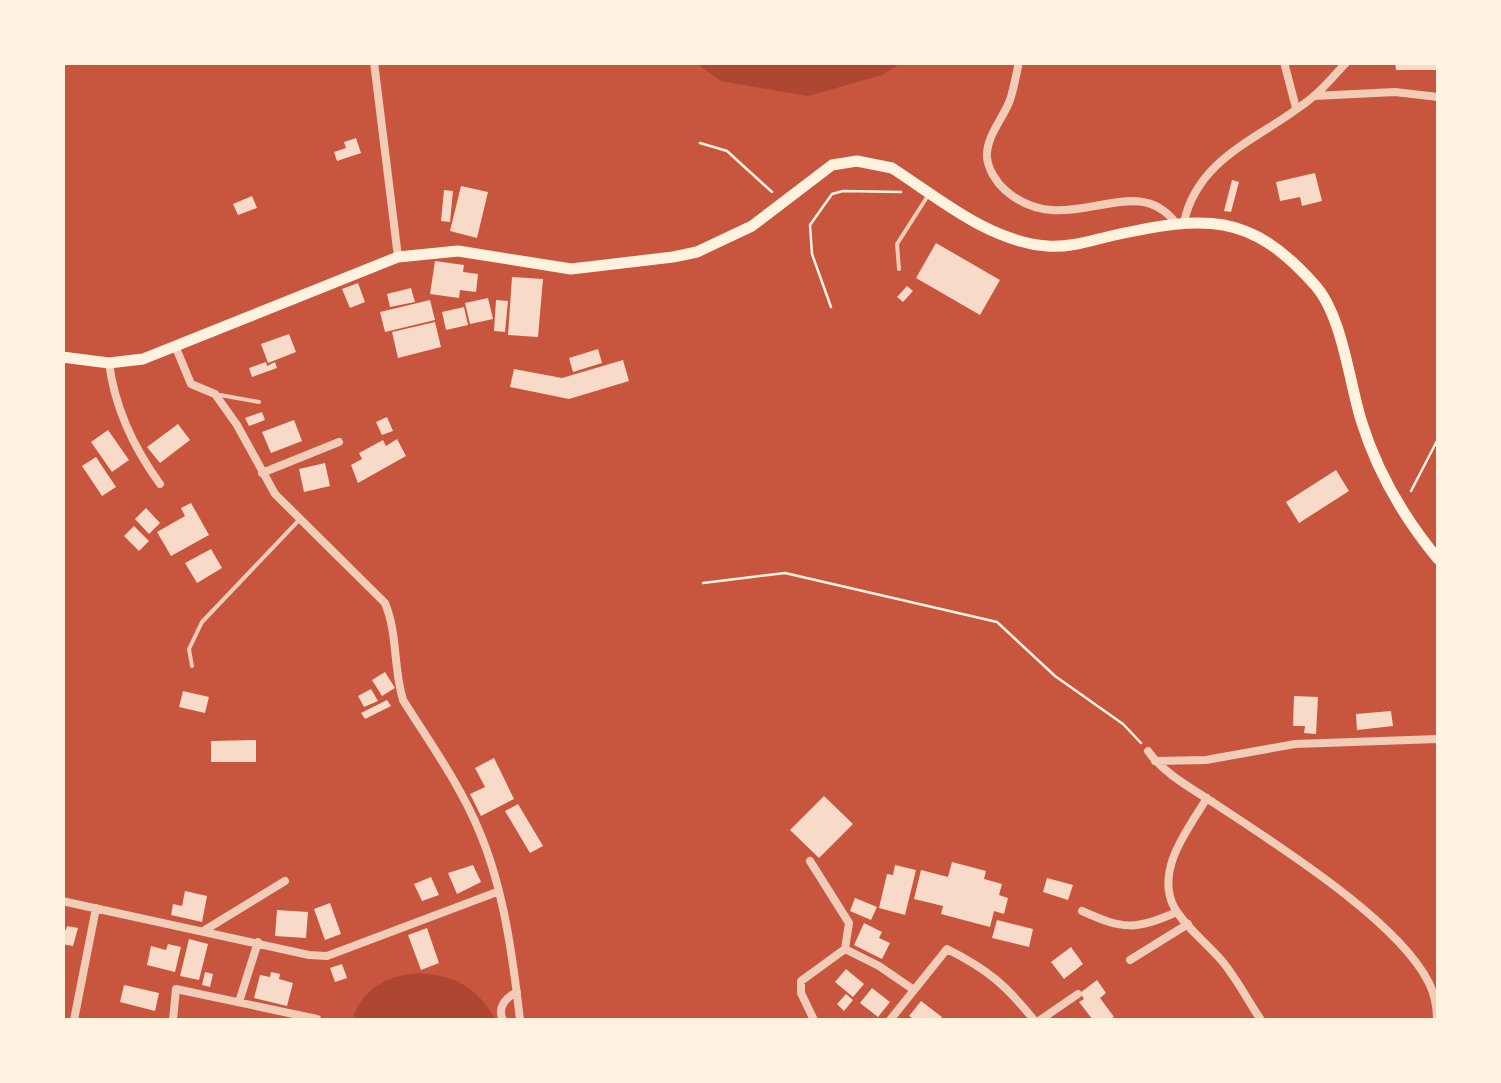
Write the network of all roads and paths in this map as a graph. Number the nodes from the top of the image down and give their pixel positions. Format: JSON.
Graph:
{"nodes":[{"id":1,"x":374,"y":62,"type":"edge"},
{"id":2,"x":1018,"y":62,"type":"edge"},
{"id":3,"x":1284,"y":62,"type":"edge"},
{"id":4,"x":1347,"y":62,"type":"edge"},
{"id":5,"x":1314,"y":96,"type":"junction"},
{"id":6,"x":1438,"y":97,"type":"edge"},
{"id":7,"x":1296,"y":108,"type":"junction"},
{"id":8,"x":700,"y":143,"type":"dead end"},
{"id":9,"x":918,"y":184,"type":"junction"},
{"id":10,"x":930,"y":192,"type":"junction"},
{"id":11,"x":782,"y":202,"type":"junction"},
{"id":12,"x":1179,"y":222,"type":"junction"},
{"id":13,"x":398,"y":257,"type":"junction"},
{"id":14,"x":899,"y":270,"type":"dead end"},
{"id":15,"x":831,"y":307,"type":"dead end"},
{"id":16,"x":176,"y":348,"type":"junction"},
{"id":17,"x":62,"y":357,"type":"edge"},
{"id":18,"x":110,"y":364,"type":"junction"},
{"id":19,"x":215,"y":394,"type":"junction"},
{"id":20,"x":259,"y":402,"type":"dead end"},
{"id":21,"x":1438,"y":440,"type":"edge"},
{"id":22,"x":339,"y":442,"type":"dead end"},
{"id":23,"x":262,"y":473,"type":"junction"},
{"id":24,"x":160,"y":484,"type":"dead end"},
{"id":25,"x":1400,"y":507,"type":"junction"},
{"id":26,"x":300,"y":520,"type":"junction"},
{"id":27,"x":1438,"y":559,"type":"edge"},
{"id":28,"x":703,"y":583,"type":"dead end"},
{"id":29,"x":192,"y":666,"type":"dead end"},
{"id":30,"x":1438,"y":739,"type":"edge"},
{"id":31,"x":1148,"y":751,"type":"joint"},
{"id":32,"x":1155,"y":761,"type":"junction"},
{"id":33,"x":1207,"y":798,"type":"junction"},
{"id":34,"x":810,"y":861,"type":"dead end"},
{"id":35,"x":285,"y":881,"type":"dead end"},
{"id":36,"x":497,"y":892,"type":"junction"},
{"id":37,"x":62,"y":901,"type":"edge"},
{"id":38,"x":96,"y":908,"type":"junction"},
{"id":39,"x":1082,"y":910,"type":"dead end"},
{"id":40,"x":1178,"y":912,"type":"junction"},
{"id":41,"x":1188,"y":924,"type":"junction"},
{"id":42,"x":205,"y":930,"type":"junction"},
{"id":43,"x":258,"y":942,"type":"junction"},
{"id":44,"x":845,"y":949,"type":"junction"},
{"id":45,"x":1130,"y":960,"type":"dead end"},
{"id":46,"x":914,"y":990,"type":"junction"},
{"id":47,"x":517,"y":992,"type":"junction"},
{"id":48,"x":1078,"y":994,"type":"dead end"},
{"id":49,"x":239,"y":1002,"type":"junction"},
{"id":50,"x":266,"y":1015,"type":"edge"},
{"id":51,"x":318,"y":1019,"type":"edge"},
{"id":52,"x":74,"y":1020,"type":"edge"},
{"id":53,"x":173,"y":1020,"type":"edge"},
{"id":54,"x":502,"y":1020,"type":"edge"},
{"id":55,"x":520,"y":1020,"type":"edge"},
{"id":56,"x":814,"y":1020,"type":"edge"},
{"id":57,"x":890,"y":1020,"type":"edge"},
{"id":58,"x":1037,"y":1020,"type":"edge"},
{"id":59,"x":1261,"y":1020,"type":"edge"},
{"id":60,"x":1438,"y":1020,"type":"edge"}],
"edges":[{"from":1,"to":13,"type":"street"},
{"from":2,"to":12,"type":"street"},
{"from":3,"to":7,"type":"street"},
{"from":4,"to":5,"type":"street"},
{"from":5,"to":6,"type":"street"},
{"from":5,"to":7,"type":"street"},
{"from":7,"to":12,"type":"street"},
{"from":8,"to":11,"type":"path"},
{"from":9,"to":10,"type":"main road"},
{"from":9,"to":11,"type":"main road"},
{"from":9,"to":15,"type":"path"},
{"from":10,"to":12,"type":"main road"},
{"from":10,"to":14,"type":"lane"},
{"from":11,"to":13,"type":"main road"},
{"from":12,"to":25,"type":"main road"},
{"from":13,"to":16,"type":"main road"},
{"from":16,"to":18,"type":"main road"},
{"from":16,"to":19,"type":"street"},
{"from":17,"to":18,"type":"main road"},
{"from":18,"to":24,"type":"street"},
{"from":19,"to":20,"type":"lane"},
{"from":19,"to":23,"type":"street"},
{"from":21,"to":25,"type":"path"},
{"from":22,"to":23,"type":"street"},
{"from":23,"to":26,"type":"street"},
{"from":25,"to":27,"type":"main road"},
{"from":26,"to":29,"type":"lane"},
{"from":26,"to":36,"type":"street"},
{"from":28,"to":31,"type":"path"},
{"from":30,"to":32,"type":"street"},
{"from":31,"to":32,"type":"street"},
{"from":32,"to":33,"type":"street"},
{"from":33,"to":40,"type":"street"},
{"from":33,"to":60,"type":"street"},
{"from":34,"to":44,"type":"street"},
{"from":35,"to":42,"type":"street"},
{"from":36,"to":43,"type":"street"},
{"from":36,"to":47,"type":"street"},
{"from":37,"to":38,"type":"street"},
{"from":38,"to":42,"type":"street"},
{"from":38,"to":52,"type":"street"},
{"from":39,"to":40,"type":"street"},
{"from":40,"to":41,"type":"street"},
{"from":41,"to":45,"type":"street"},
{"from":41,"to":59,"type":"street"},
{"from":42,"to":43,"type":"street"},
{"from":43,"to":49,"type":"street"},
{"from":44,"to":46,"type":"street"},
{"from":44,"to":56,"type":"street"},
{"from":46,"to":57,"type":"street"},
{"from":46,"to":58,"type":"street"},
{"from":47,"to":54,"type":"street"},
{"from":47,"to":55,"type":"street"},
{"from":48,"to":58,"type":"street"},
{"from":49,"to":50,"type":"street"},
{"from":49,"to":53,"type":"street"},
{"from":50,"to":51,"type":"street"}]}
